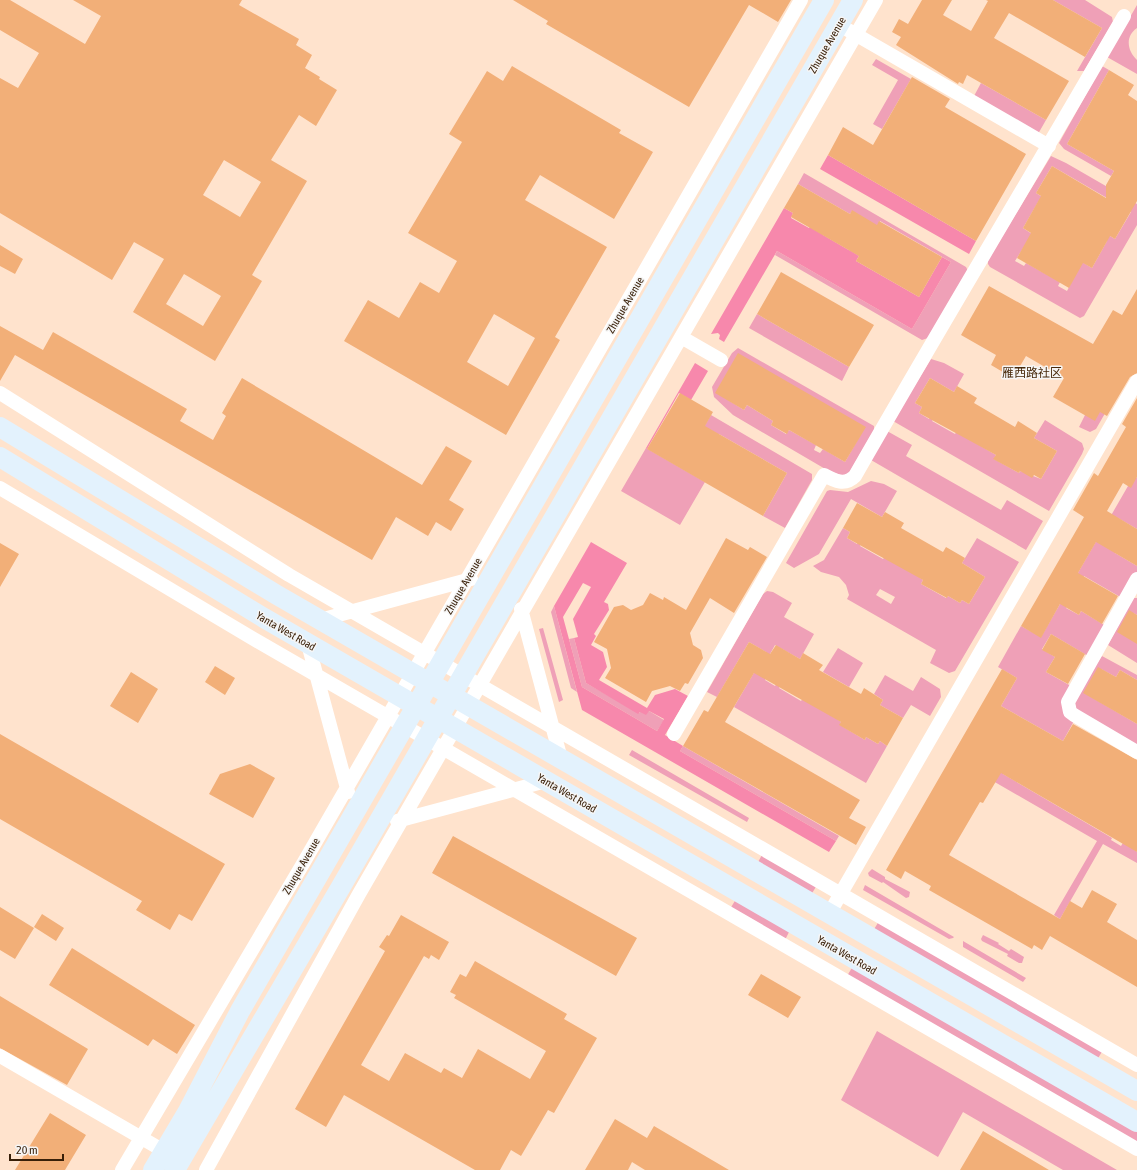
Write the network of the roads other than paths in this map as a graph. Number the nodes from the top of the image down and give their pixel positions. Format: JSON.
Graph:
{"nodes":[{"id":1,"x":802,"y":0,"type":"edge"},
{"id":2,"x":824,"y":0,"type":"edge"},
{"id":3,"x":853,"y":0,"type":"edge"},
{"id":4,"x":876,"y":0,"type":"edge"},
{"id":5,"x":1124,"y":16,"type":"dead end"},
{"id":6,"x":838,"y":25,"type":"junction"},
{"id":7,"x":856,"y":35,"type":"junction"},
{"id":8,"x":1049,"y":146,"type":"junction"},
{"id":9,"x":681,"y":337,"type":"junction"},
{"id":10,"x":721,"y":360,"type":"dead end"},
{"id":11,"x":1137,"y":381,"type":"edge"},
{"id":12,"x":0,"y":393,"type":"edge"},
{"id":13,"x":0,"y":427,"type":"edge"},
{"id":14,"x":0,"y":457,"type":"edge"},
{"id":15,"x":0,"y":488,"type":"edge"},
{"id":16,"x":493,"y":574,"type":"junction"},
{"id":17,"x":1137,"y":580,"type":"edge"},
{"id":18,"x":466,"y":581,"type":"junction"},
{"id":19,"x":514,"y":586,"type":"junction"},
{"id":20,"x":351,"y":611,"type":"junction"},
{"id":21,"x":522,"y":613,"type":"junction"},
{"id":22,"x":320,"y":620,"type":"junction"},
{"id":23,"x":308,"y":644,"type":"junction"},
{"id":24,"x":424,"y":653,"type":"junction"},
{"id":25,"x":441,"y":663,"type":"junction"},
{"id":26,"x":413,"y":673,"type":"junction"},
{"id":27,"x":316,"y":675,"type":"junction"},
{"id":28,"x":463,"y":676,"type":"junction"},
{"id":29,"x":430,"y":683,"type":"junction"},
{"id":30,"x":480,"y":685,"type":"junction"},
{"id":31,"x":399,"y":696,"type":"junction"},
{"id":32,"x":451,"y":696,"type":"junction"},
{"id":33,"x":468,"y":705,"type":"junction"},
{"id":34,"x":416,"y":706,"type":"junction"},
{"id":35,"x":388,"y":716,"type":"junction"},
{"id":36,"x":438,"y":719,"type":"junction"},
{"id":37,"x":405,"y":726,"type":"junction"},
{"id":38,"x":455,"y":728,"type":"junction"},
{"id":39,"x":553,"y":728,"type":"junction"},
{"id":40,"x":674,"y":734,"type":"dead end"},
{"id":41,"x":427,"y":738,"type":"junction"},
{"id":42,"x":444,"y":748,"type":"junction"},
{"id":43,"x":1137,"y":752,"type":"edge"},
{"id":44,"x":561,"y":759,"type":"junction"},
{"id":45,"x":546,"y":781,"type":"junction"},
{"id":46,"x":347,"y":788,"type":"junction"},
{"id":47,"x":515,"y":790,"type":"junction"},
{"id":48,"x":354,"y":814,"type":"junction"},
{"id":49,"x":402,"y":820,"type":"junction"},
{"id":50,"x":376,"y":827,"type":"junction"},
{"id":51,"x":841,"y":894,"type":"junction"},
{"id":52,"x":830,"y":914,"type":"junction"},
{"id":53,"x":0,"y":1056,"type":"edge"},
{"id":54,"x":1137,"y":1065,"type":"edge"},
{"id":55,"x":1137,"y":1091,"type":"edge"},
{"id":56,"x":1137,"y":1122,"type":"edge"},
{"id":57,"x":141,"y":1138,"type":"junction"},
{"id":58,"x":1137,"y":1149,"type":"edge"},
{"id":59,"x":164,"y":1151,"type":"junction"},
{"id":60,"x":122,"y":1170,"type":"edge"},
{"id":61,"x":153,"y":1170,"type":"edge"},
{"id":62,"x":175,"y":1170,"type":"edge"},
{"id":63,"x":206,"y":1170,"type":"edge"}],
"edges":[{"from":1,"to":18,"type":"street","name":"Zhuque Avenue"},
{"from":2,"to":16,"type":"main road","name":"Zhuque Avenue"},
{"from":3,"to":6,"type":"main road","name":"Zhuque Avenue"},
{"from":4,"to":7,"type":"street","name":"Zhuque Avenue"},
{"from":5,"to":8,"type":"street"},
{"from":6,"to":7,"type":"street"},
{"from":6,"to":19,"type":"main road","name":"Zhuque Avenue"},
{"from":7,"to":8,"type":"street"},
{"from":7,"to":9,"type":"street","name":"Zhuque Avenue"},
{"from":8,"to":40,"type":"street"},
{"from":9,"to":10,"type":"street"},
{"from":9,"to":21,"type":"street","name":"Zhuque Avenue"},
{"from":11,"to":51,"type":"street"},
{"from":12,"to":20,"type":"street"},
{"from":13,"to":22,"type":"main road"},
{"from":14,"to":23,"type":"main road","name":"Yanta West Road"},
{"from":15,"to":27,"type":"street"},
{"from":16,"to":18,"type":"street"},
{"from":16,"to":25,"type":"main road","name":"Zhuque Avenue"},
{"from":17,"to":43,"type":"street"},
{"from":18,"to":20,"type":"street"},
{"from":18,"to":24,"type":"street","name":"Zhuque Avenue"},
{"from":19,"to":21,"type":"street"},
{"from":19,"to":28,"type":"main road","name":"Zhuque Avenue"},
{"from":20,"to":22,"type":"street"},
{"from":20,"to":24,"type":"street"},
{"from":21,"to":30,"type":"street","name":"Zhuque Avenue"},
{"from":21,"to":39,"type":"street"},
{"from":22,"to":26,"type":"main road"},
{"from":23,"to":27,"type":"street"},
{"from":23,"to":31,"type":"main road","name":"Yanta West Road"},
{"from":24,"to":25,"type":"street"},
{"from":24,"to":26,"type":"street","name":"Zhuque Avenue"},
{"from":25,"to":28,"type":"street"},
{"from":25,"to":29,"type":"main road","name":"Zhuque Avenue"},
{"from":26,"to":29,"type":"main road"},
{"from":26,"to":31,"type":"street","name":"Zhuque Avenue"},
{"from":27,"to":35,"type":"street"},
{"from":27,"to":46,"type":"street"},
{"from":28,"to":30,"type":"street"},
{"from":28,"to":32,"type":"main road","name":"Zhuque Avenue"},
{"from":29,"to":32,"type":"main road"},
{"from":29,"to":34,"type":"main road","name":"Zhuque Avenue"},
{"from":30,"to":33,"type":"street","name":"Zhuque Avenue"},
{"from":30,"to":39,"type":"street"},
{"from":31,"to":34,"type":"main road","name":"Yanta West Road"},
{"from":31,"to":35,"type":"street","name":"Zhuque Avenue"},
{"from":32,"to":33,"type":"main road"},
{"from":32,"to":36,"type":"main road","name":"Zhuque Avenue"},
{"from":33,"to":38,"type":"street","name":"Zhuque Avenue"},
{"from":33,"to":44,"type":"main road"},
{"from":34,"to":36,"type":"main road","name":"Yanta West Road"},
{"from":34,"to":37,"type":"main road","name":"Zhuque Avenue"},
{"from":35,"to":37,"type":"street"},
{"from":35,"to":46,"type":"street","name":"Zhuque Avenue"},
{"from":36,"to":38,"type":"main road","name":"Yanta West Road"},
{"from":36,"to":41,"type":"main road","name":"Zhuque Avenue"},
{"from":37,"to":41,"type":"street"},
{"from":37,"to":48,"type":"main road","name":"Zhuque Avenue"},
{"from":38,"to":42,"type":"street","name":"Zhuque Avenue"},
{"from":38,"to":45,"type":"main road","name":"Yanta West Road"},
{"from":39,"to":44,"type":"street"},
{"from":39,"to":51,"type":"street"},
{"from":41,"to":42,"type":"street"},
{"from":41,"to":50,"type":"main road","name":"Zhuque Avenue"},
{"from":42,"to":47,"type":"street"},
{"from":42,"to":49,"type":"street","name":"Zhuque Avenue"},
{"from":44,"to":52,"type":"main road"},
{"from":45,"to":47,"type":"street"},
{"from":45,"to":56,"type":"main road","name":"Yanta West Road"},
{"from":46,"to":48,"type":"street"},
{"from":46,"to":57,"type":"street","name":"Zhuque Avenue"},
{"from":47,"to":49,"type":"street"},
{"from":47,"to":58,"type":"street"},
{"from":48,"to":59,"type":"main road","name":"Zhuque Avenue"},
{"from":49,"to":50,"type":"street"},
{"from":49,"to":63,"type":"street","name":"Zhuque Avenue"},
{"from":50,"to":62,"type":"main road","name":"Zhuque Avenue"},
{"from":51,"to":52,"type":"street"},
{"from":51,"to":54,"type":"street"},
{"from":52,"to":55,"type":"main road"},
{"from":53,"to":57,"type":"street"},
{"from":57,"to":59,"type":"street"},
{"from":57,"to":60,"type":"street","name":"Zhuque Avenue"},
{"from":59,"to":61,"type":"main road","name":"Zhuque Avenue"}]}
